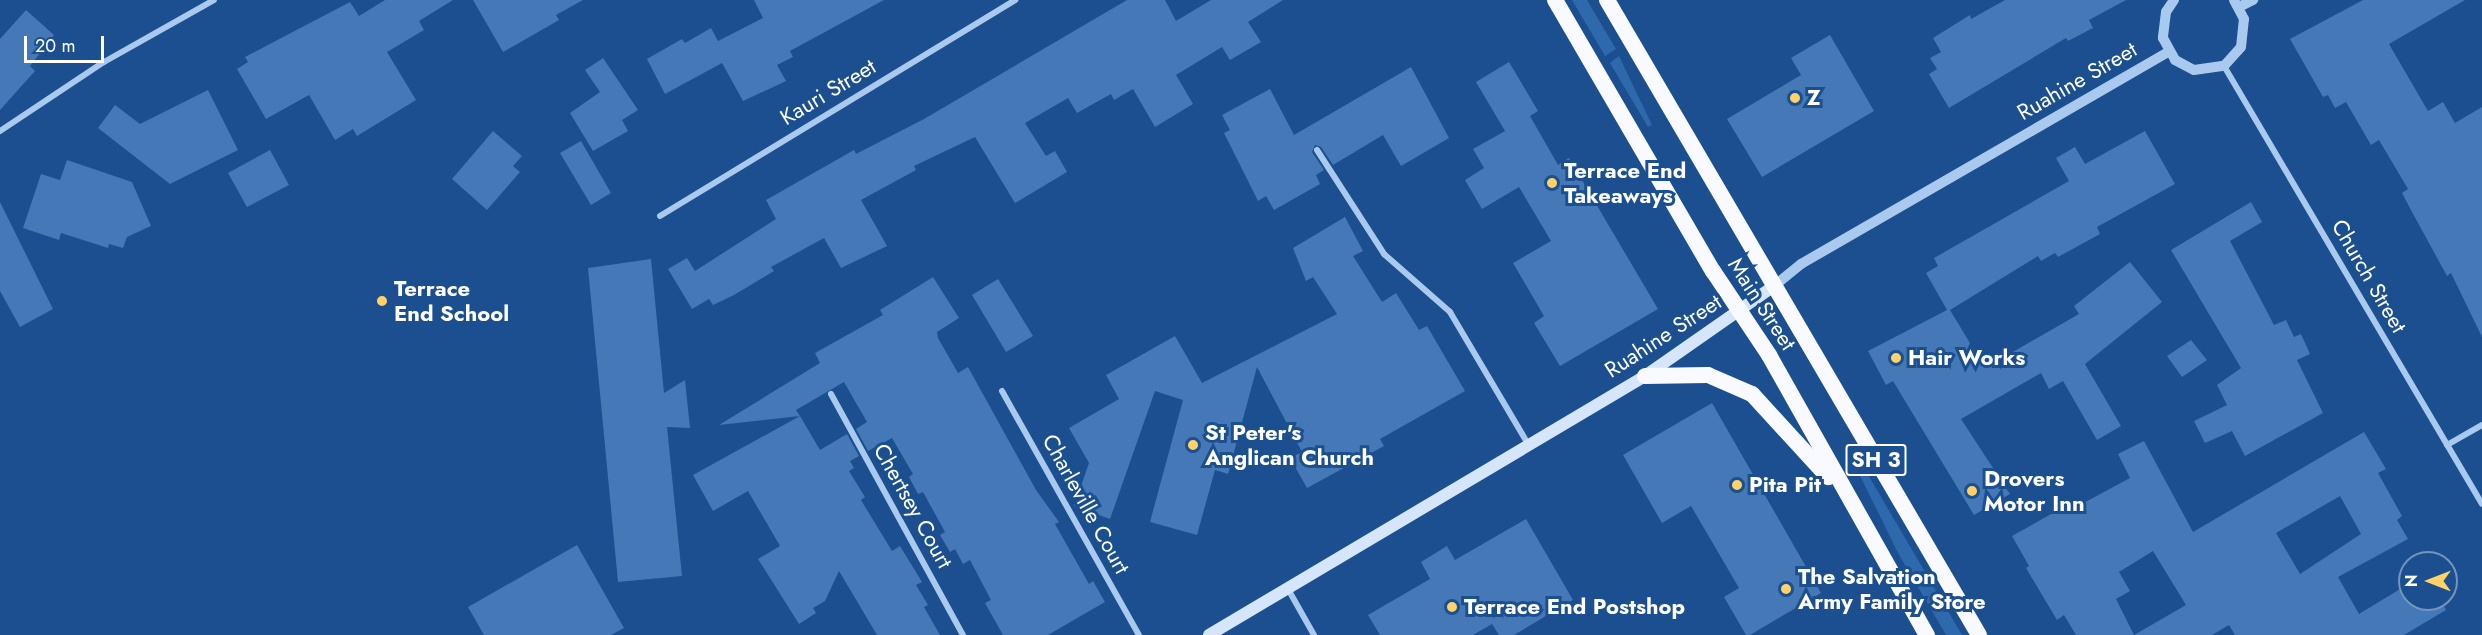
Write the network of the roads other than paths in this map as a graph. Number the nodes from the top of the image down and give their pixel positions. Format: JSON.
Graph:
{"nodes":[{"id":1,"x":214,"y":0,"type":"edge"},
{"id":2,"x":1015,"y":0,"type":"edge"},
{"id":3,"x":1555,"y":0,"type":"edge"},
{"id":4,"x":1607,"y":0,"type":"edge"},
{"id":5,"x":2174,"y":0,"type":"edge"},
{"id":6,"x":2253,"y":0,"type":"edge"},
{"id":7,"x":2236,"y":4,"type":"edge"},
{"id":8,"x":2168,"y":52,"type":"junction"},
{"id":9,"x":2224,"y":66,"type":"junction"},
{"id":10,"x":0,"y":131,"type":"edge"},
{"id":11,"x":1317,"y":150,"type":"dead end"},
{"id":12,"x":660,"y":216,"type":"dead end"},
{"id":13,"x":1774,"y":286,"type":"junction"},
{"id":14,"x":1740,"y":310,"type":"junction"},
{"id":15,"x":1645,"y":376,"type":"junction"},
{"id":16,"x":1002,"y":391,"type":"dead end"},
{"id":17,"x":831,"y":394,"type":"dead end"},
{"id":18,"x":2482,"y":425,"type":"edge"},
{"id":19,"x":1528,"y":444,"type":"junction"},
{"id":20,"x":2447,"y":445,"type":"junction"},
{"id":21,"x":1847,"y":498,"type":"junction"},
{"id":22,"x":2482,"y":504,"type":"edge"},
{"id":23,"x":1288,"y":589,"type":"junction"},
{"id":24,"x":963,"y":635,"type":"edge"},
{"id":25,"x":1139,"y":635,"type":"edge"},
{"id":26,"x":1209,"y":635,"type":"edge"},
{"id":27,"x":1314,"y":635,"type":"edge"},
{"id":28,"x":1927,"y":635,"type":"edge"},
{"id":29,"x":1979,"y":635,"type":"edge"}],
"edges":[{"from":1,"to":10,"type":"street"},
{"from":2,"to":12,"type":"street","name":"Kauri Street"},
{"from":3,"to":14,"type":"highway","name":"Main Street","number":"SH 3"},
{"from":4,"to":13,"type":"highway","name":"Main Street","number":"SH 3"},
{"from":5,"to":8,"type":"street"},
{"from":6,"to":7,"type":"street"},
{"from":7,"to":9,"type":"street"},
{"from":8,"to":9,"type":"street"},
{"from":8,"to":13,"type":"street","name":"Ruahine Street"},
{"from":9,"to":20,"type":"street","name":"Church Street"},
{"from":11,"to":19,"type":"street"},
{"from":13,"to":14,"type":"main road","name":"Ruahine Street"},
{"from":13,"to":29,"type":"highway","name":"Main Street","number":"SH 3"},
{"from":14,"to":15,"type":"main road","name":"Ruahine Street"},
{"from":14,"to":21,"type":"highway","name":"Main Street","number":"SH 3"},
{"from":15,"to":19,"type":"main road","name":"Ruahine Street"},
{"from":15,"to":21,"type":"highway"},
{"from":16,"to":25,"type":"street","name":"Charleville Court"},
{"from":17,"to":24,"type":"street","name":"Chertsey Court"},
{"from":18,"to":20,"type":"street"},
{"from":19,"to":23,"type":"main road","name":"Ruahine Street"},
{"from":20,"to":22,"type":"street","name":"Church Street"},
{"from":21,"to":28,"type":"highway","name":"Main Street","number":"SH 3"},
{"from":23,"to":26,"type":"main road","name":"Ruahine Street"},
{"from":23,"to":27,"type":"street"}]}
